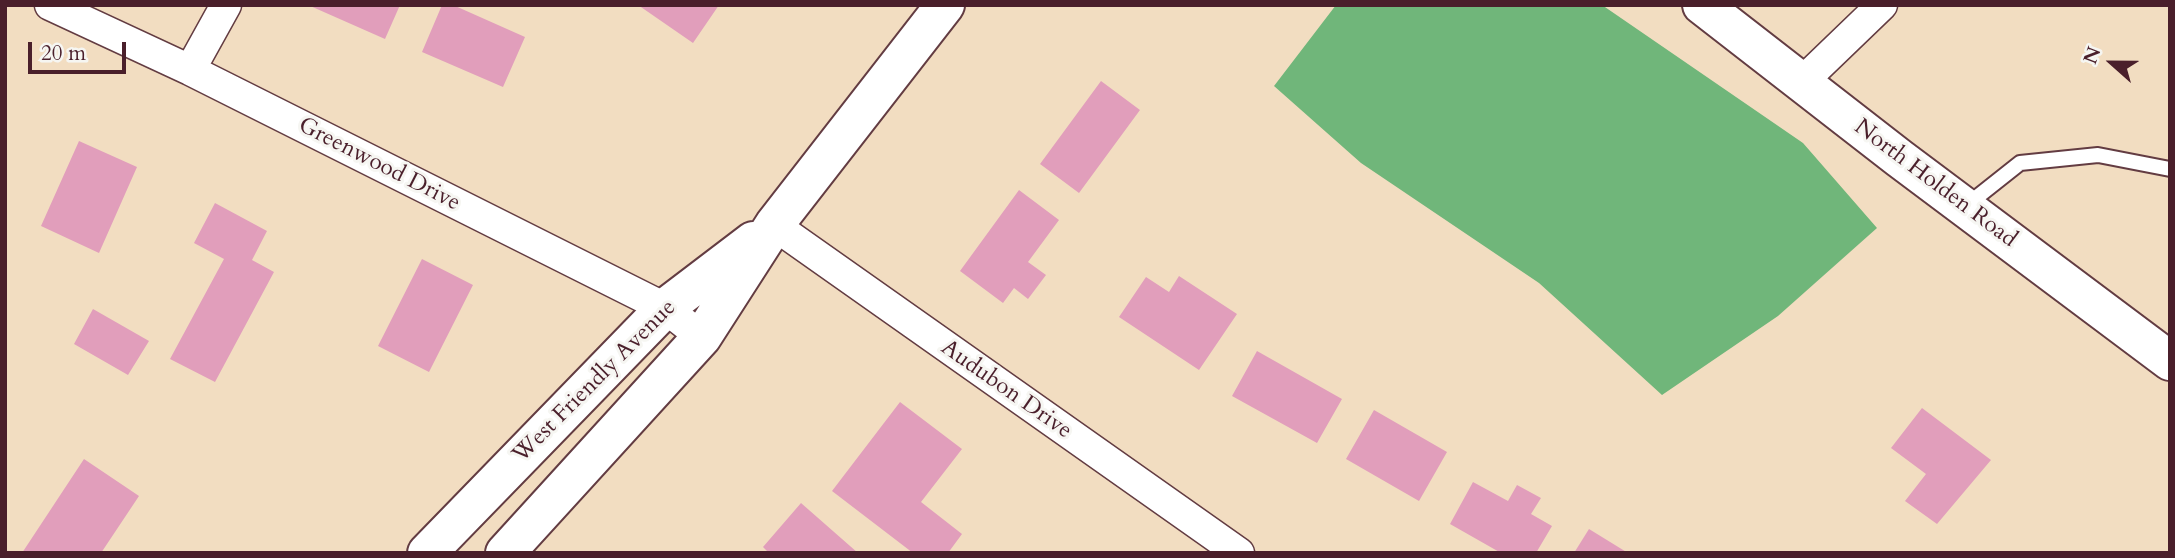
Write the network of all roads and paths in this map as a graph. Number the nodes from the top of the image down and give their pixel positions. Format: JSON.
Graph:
{"nodes":[{"id":1,"x":50,"y":5,"type":"edge"},
{"id":2,"x":226,"y":5,"type":"edge"},
{"id":3,"x":945,"y":5,"type":"edge"},
{"id":4,"x":1702,"y":5,"type":"edge"},
{"id":5,"x":1882,"y":5,"type":"edge"},
{"id":6,"x":190,"y":70,"type":"junction"},
{"id":7,"x":1802,"y":82,"type":"junction"},
{"id":8,"x":2170,"y":169,"type":"edge"},
{"id":9,"x":1964,"y":207,"type":"junction"},
{"id":10,"x":774,"y":225,"type":"junction"},
{"id":11,"x":665,"y":307,"type":"junction"},
{"id":12,"x":702,"y":337,"type":"junction"},
{"id":13,"x":2170,"y":361,"type":"edge"},
{"id":14,"x":427,"y":553,"type":"edge"},
{"id":15,"x":505,"y":553,"type":"edge"},
{"id":16,"x":1239,"y":553,"type":"edge"}],
"edges":[{"from":1,"to":6,"type":"street","name":"Greenwood Drive"},
{"from":2,"to":6,"type":"street"},
{"from":3,"to":10,"type":"main road","name":"West Friendly Avenue"},
{"from":4,"to":7,"type":"main road","name":"North Holden Road"},
{"from":5,"to":7,"type":"street"},
{"from":6,"to":11,"type":"street","name":"Greenwood Drive"},
{"from":7,"to":9,"type":"main road","name":"North Holden Road"},
{"from":8,"to":9,"type":"lane"},
{"from":9,"to":13,"type":"main road","name":"North Holden Road"},
{"from":10,"to":11,"type":"main road","name":"West Friendly Avenue"},
{"from":10,"to":12,"type":"main road","name":"West Friendly Avenue"},
{"from":10,"to":16,"type":"street","name":"Audubon Drive"},
{"from":11,"to":12,"type":"street","name":"Greenwood Drive"},
{"from":11,"to":14,"type":"main road","name":"West Friendly Avenue"},
{"from":12,"to":15,"type":"main road","name":"West Friendly Avenue"}]}
